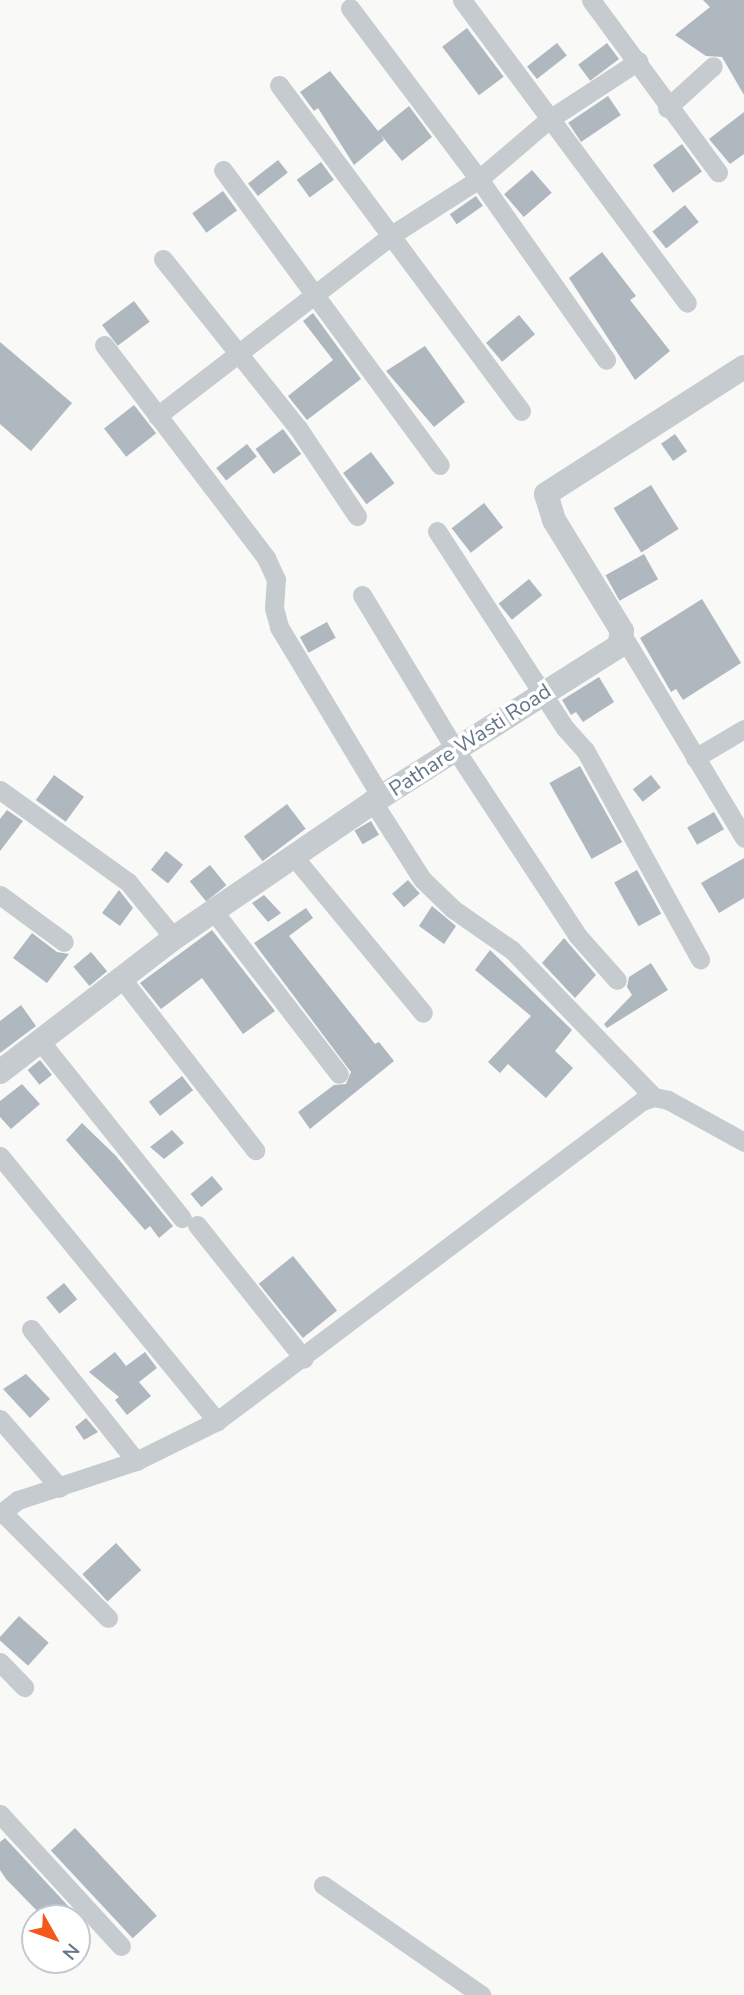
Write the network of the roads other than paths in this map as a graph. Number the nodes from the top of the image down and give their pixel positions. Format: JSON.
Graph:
{"nodes":[{"id":1,"x":462,"y":0,"type":"edge"},
{"id":2,"x":591,"y":0,"type":"edge"},
{"id":3,"x":350,"y":8,"type":"dead end"},
{"id":4,"x":638,"y":61,"type":"junction"},
{"id":5,"x":713,"y":66,"type":"dead end"},
{"id":6,"x":279,"y":85,"type":"dead end"},
{"id":7,"x":667,"y":108,"type":"junction"},
{"id":8,"x":548,"y":120,"type":"junction"},
{"id":9,"x":223,"y":170,"type":"dead end"},
{"id":10,"x":718,"y":172,"type":"dead end"},
{"id":11,"x":479,"y":179,"type":"junction"},
{"id":12,"x":393,"y":234,"type":"junction"},
{"id":13,"x":163,"y":259,"type":"dead end"},
{"id":14,"x":315,"y":295,"type":"junction"},
{"id":15,"x":687,"y":303,"type":"dead end"},
{"id":16,"x":104,"y":345,"type":"dead end"},
{"id":17,"x":236,"y":356,"type":"junction"},
{"id":18,"x":606,"y":360,"type":"dead end"},
{"id":19,"x":744,"y":367,"type":"edge"},
{"id":20,"x":521,"y":411,"type":"dead end"},
{"id":21,"x":157,"y":416,"type":"junction"},
{"id":22,"x":440,"y":465,"type":"dead end"},
{"id":23,"x":357,"y":516,"type":"dead end"},
{"id":24,"x":437,"y":531,"type":"dead end"},
{"id":25,"x":362,"y":595,"type":"dead end"},
{"id":26,"x":624,"y":638,"type":"junction"},
{"id":27,"x":544,"y":692,"type":"junction"},
{"id":28,"x":744,"y":729,"type":"edge"},
{"id":29,"x":456,"y":749,"type":"junction"},
{"id":30,"x":695,"y":758,"type":"junction"},
{"id":31,"x":0,"y":790,"type":"edge"},
{"id":32,"x":377,"y":799,"type":"junction"},
{"id":33,"x":744,"y":838,"type":"edge"},
{"id":34,"x":294,"y":857,"type":"junction"},
{"id":35,"x":0,"y":895,"type":"edge"},
{"id":36,"x":215,"y":913,"type":"junction"},
{"id":37,"x":174,"y":938,"type":"junction"},
{"id":38,"x":64,"y":942,"type":"dead end"},
{"id":39,"x":699,"y":959,"type":"dead end"},
{"id":40,"x":122,"y":979,"type":"junction"},
{"id":41,"x":617,"y":979,"type":"dead end"},
{"id":42,"x":424,"y":1013,"type":"dead end"},
{"id":43,"x":40,"y":1041,"type":"junction"},
{"id":44,"x":0,"y":1072,"type":"edge"},
{"id":45,"x":339,"y":1074,"type":"dead end"},
{"id":46,"x":654,"y":1097,"type":"junction"},
{"id":47,"x":744,"y":1142,"type":"edge"},
{"id":48,"x":256,"y":1150,"type":"dead end"},
{"id":49,"x":0,"y":1156,"type":"edge"},
{"id":50,"x":31,"y":1329,"type":"dead end"},
{"id":51,"x":304,"y":1359,"type":"junction"},
{"id":52,"x":0,"y":1419,"type":"edge"},
{"id":53,"x":217,"y":1421,"type":"junction"},
{"id":54,"x":136,"y":1461,"type":"junction"},
{"id":55,"x":60,"y":1488,"type":"junction"},
{"id":56,"x":1,"y":1513,"type":"edge"},
{"id":57,"x":108,"y":1618,"type":"dead end"},
{"id":58,"x":0,"y":1662,"type":"edge"},
{"id":59,"x":24,"y":1687,"type":"dead end"},
{"id":60,"x":0,"y":1814,"type":"edge"},
{"id":61,"x":323,"y":1885,"type":"dead end"},
{"id":62,"x":121,"y":1946,"type":"dead end"},
{"id":63,"x":481,"y":1995,"type":"edge"}],
"edges":[{"from":1,"to":8,"type":"street"},
{"from":2,"to":4,"type":"street"},
{"from":3,"to":11,"type":"street"},
{"from":4,"to":7,"type":"street"},
{"from":4,"to":8,"type":"street"},
{"from":5,"to":7,"type":"street"},
{"from":6,"to":12,"type":"street"},
{"from":7,"to":10,"type":"street"},
{"from":8,"to":11,"type":"street"},
{"from":8,"to":15,"type":"street"},
{"from":9,"to":14,"type":"street"},
{"from":11,"to":12,"type":"street"},
{"from":11,"to":18,"type":"street"},
{"from":12,"to":14,"type":"street"},
{"from":12,"to":20,"type":"street"},
{"from":13,"to":17,"type":"street"},
{"from":14,"to":17,"type":"street"},
{"from":14,"to":22,"type":"street"},
{"from":16,"to":21,"type":"street"},
{"from":17,"to":21,"type":"street"},
{"from":17,"to":23,"type":"street"},
{"from":19,"to":26,"type":"street"},
{"from":21,"to":32,"type":"street"},
{"from":24,"to":27,"type":"street"},
{"from":25,"to":29,"type":"street"},
{"from":26,"to":27,"type":"street","name":"Pathare Wasti Road"},
{"from":26,"to":30,"type":"street"},
{"from":27,"to":29,"type":"street","name":"Pathare Wasti Road"},
{"from":27,"to":39,"type":"street"},
{"from":28,"to":30,"type":"street"},
{"from":29,"to":32,"type":"street","name":"Pathare Wasti Road"},
{"from":29,"to":41,"type":"street"},
{"from":30,"to":33,"type":"street"},
{"from":31,"to":37,"type":"street"},
{"from":32,"to":34,"type":"street","name":"Pathare Wasti Road"},
{"from":32,"to":46,"type":"street"},
{"from":34,"to":36,"type":"street","name":"Pathare Wasti Road"},
{"from":34,"to":42,"type":"street"},
{"from":35,"to":38,"type":"street"},
{"from":36,"to":37,"type":"street","name":"Pathare Wasti Road"},
{"from":36,"to":45,"type":"street"},
{"from":37,"to":40,"type":"street","name":"Pathare Wasti Road"},
{"from":40,"to":43,"type":"street","name":"Pathare Wasti Road"},
{"from":40,"to":48,"type":"street"},
{"from":43,"to":44,"type":"street","name":"Pathare Wasti Road"},
{"from":43,"to":51,"type":"street"},
{"from":46,"to":47,"type":"street"},
{"from":46,"to":51,"type":"street"},
{"from":49,"to":53,"type":"street"},
{"from":50,"to":54,"type":"street"},
{"from":51,"to":53,"type":"street"},
{"from":52,"to":55,"type":"street"},
{"from":53,"to":54,"type":"street"},
{"from":54,"to":55,"type":"street"},
{"from":55,"to":56,"type":"street"},
{"from":56,"to":57,"type":"street"},
{"from":58,"to":59,"type":"street"},
{"from":60,"to":62,"type":"street"},
{"from":61,"to":63,"type":"street"}]}
